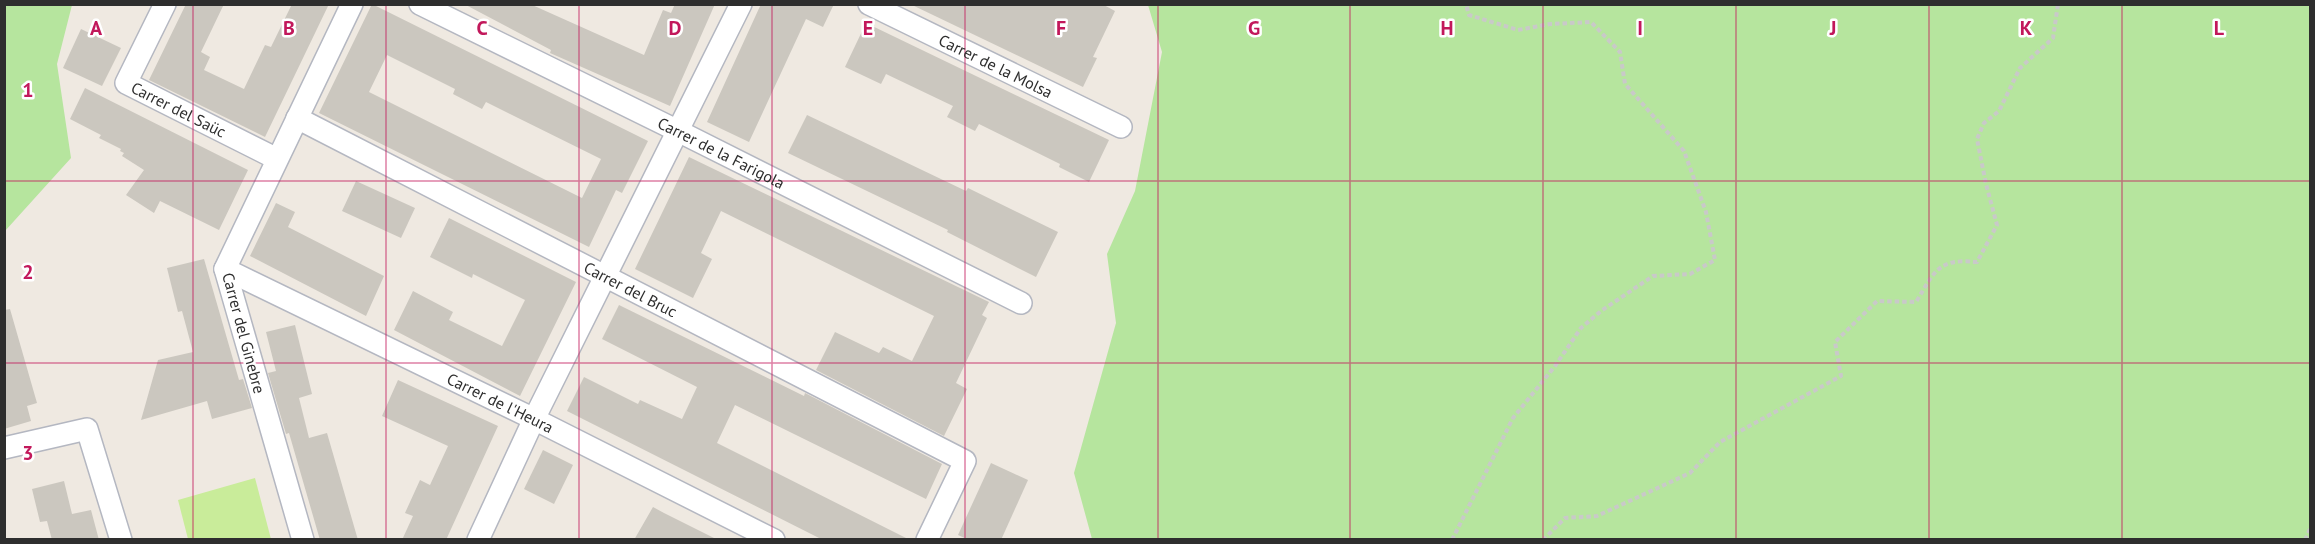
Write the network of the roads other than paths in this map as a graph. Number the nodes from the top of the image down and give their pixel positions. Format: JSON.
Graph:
{"nodes":[{"id":1,"x":165,"y":4,"type":"edge"},
{"id":2,"x":352,"y":4,"type":"edge"},
{"id":3,"x":420,"y":4,"type":"edge"},
{"id":4,"x":741,"y":4,"type":"edge"},
{"id":5,"x":869,"y":4,"type":"edge"},
{"id":6,"x":297,"y":118,"type":"junction"},
{"id":7,"x":1121,"y":127,"type":"dead end"},
{"id":8,"x":678,"y":131,"type":"junction"},
{"id":9,"x":277,"y":159,"type":"junction"},
{"id":10,"x":225,"y":269,"type":"junction"},
{"id":11,"x":606,"y":276,"type":"junction"},
{"id":12,"x":1021,"y":303,"type":"dead end"},
{"id":13,"x":534,"y":419,"type":"junction"},
{"id":14,"x":4,"y":448,"type":"edge"},
{"id":15,"x":121,"y":540,"type":"edge"},
{"id":16,"x":303,"y":540,"type":"edge"},
{"id":17,"x":478,"y":540,"type":"edge"},
{"id":18,"x":774,"y":540,"type":"edge"},
{"id":19,"x":927,"y":540,"type":"edge"}],
"edges":[{"from":1,"to":9,"type":"street","name":"Carrer del Saüc"},
{"from":2,"to":6,"type":"street","name":"Carrer del Ginebre"},
{"from":3,"to":8,"type":"street","name":"Carrer de la Farigola"},
{"from":4,"to":8,"type":"street"},
{"from":5,"to":7,"type":"street","name":"Carrer de la Molsa"},
{"from":6,"to":9,"type":"street","name":"Carrer del Ginebre"},
{"from":6,"to":11,"type":"street","name":"Carrer del Bruc"},
{"from":8,"to":11,"type":"street"},
{"from":8,"to":12,"type":"street","name":"Carrer de la Farigola"},
{"from":9,"to":10,"type":"street","name":"Carrer del Ginebre"},
{"from":10,"to":13,"type":"street","name":"Carrer de l'Heura"},
{"from":10,"to":16,"type":"street","name":"Carrer del Ginebre"},
{"from":11,"to":13,"type":"street"},
{"from":11,"to":19,"type":"street","name":"Carrer del Bruc"},
{"from":13,"to":17,"type":"street"},
{"from":13,"to":18,"type":"street","name":"Carrer de l'Heura"},
{"from":14,"to":15,"type":"street"}]}
